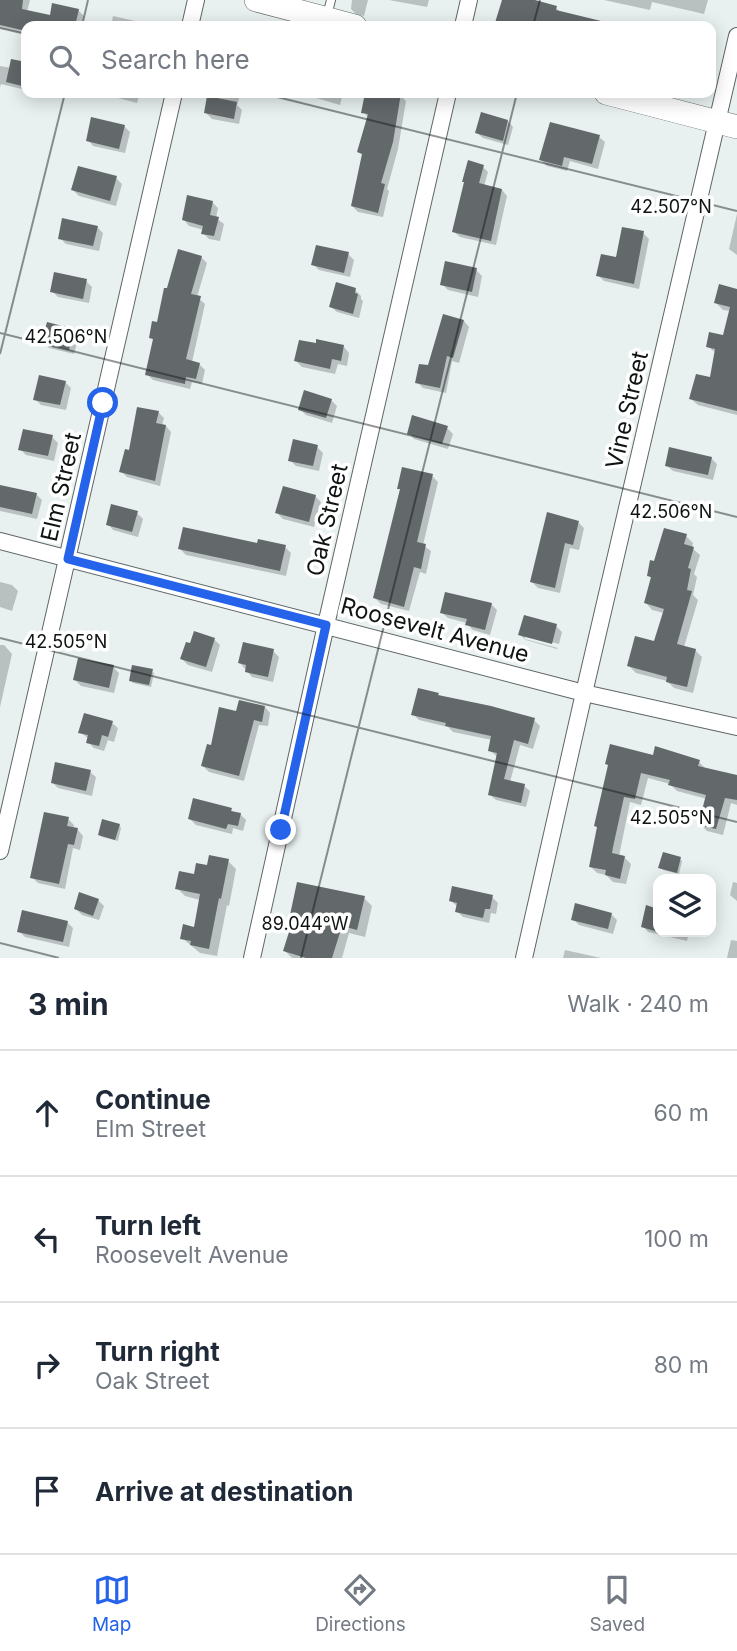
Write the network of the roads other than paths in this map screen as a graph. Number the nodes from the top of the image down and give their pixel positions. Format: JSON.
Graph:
{"nodes":[{"id":1,"x":196,"y":0,"type":"edge"},
{"id":2,"x":256,"y":0,"type":"edge"},
{"id":3,"x":469,"y":0,"type":"edge"},
{"id":4,"x":329,"y":10,"type":"edge"},
{"id":5,"x":191,"y":21,"type":"edge"},
{"id":6,"x":347,"y":21,"type":"edge"},
{"id":7,"x":464,"y":21,"type":"edge"},
{"id":8,"x":737,"y":36,"type":"edge"},
{"id":9,"x":173,"y":98,"type":"edge"},
{"id":10,"x":447,"y":98,"type":"edge"},
{"id":11,"x":625,"y":98,"type":"edge"},
{"id":12,"x":727,"y":125,"type":"edge"},
{"id":13,"x":0,"y":541,"type":"edge"},
{"id":14,"x":68,"y":559,"type":"junction"},
{"id":15,"x":326,"y":625,"type":"junction"},
{"id":16,"x":584,"y":693,"type":"junction"},
{"id":17,"x":737,"y":727,"type":"edge"},
{"id":18,"x":0,"y":851,"type":"edge"},
{"id":19,"x":253,"y":958,"type":"edge"},
{"id":20,"x":524,"y":958,"type":"edge"}],
"edges":[{"from":1,"to":5,"type":"street"},
{"from":2,"to":4,"type":"street"},
{"from":3,"to":7,"type":"street"},
{"from":4,"to":6,"type":"street"},
{"from":8,"to":12,"type":"street","name":"Vine Street"},
{"from":9,"to":14,"type":"street","name":"Elm Street"},
{"from":10,"to":15,"type":"street","name":"Oak Street"},
{"from":11,"to":12,"type":"street"},
{"from":12,"to":16,"type":"street","name":"Vine Street"},
{"from":13,"to":14,"type":"street","name":"Roosevelt Avenue"},
{"from":14,"to":15,"type":"street","name":"Roosevelt Avenue"},
{"from":14,"to":18,"type":"street","name":"Elm Street"},
{"from":15,"to":16,"type":"street","name":"Roosevelt Avenue"},
{"from":15,"to":19,"type":"street","name":"Oak Street"},
{"from":16,"to":17,"type":"street","name":"Roosevelt Avenue"},
{"from":16,"to":20,"type":"street","name":"Vine Street"}]}
